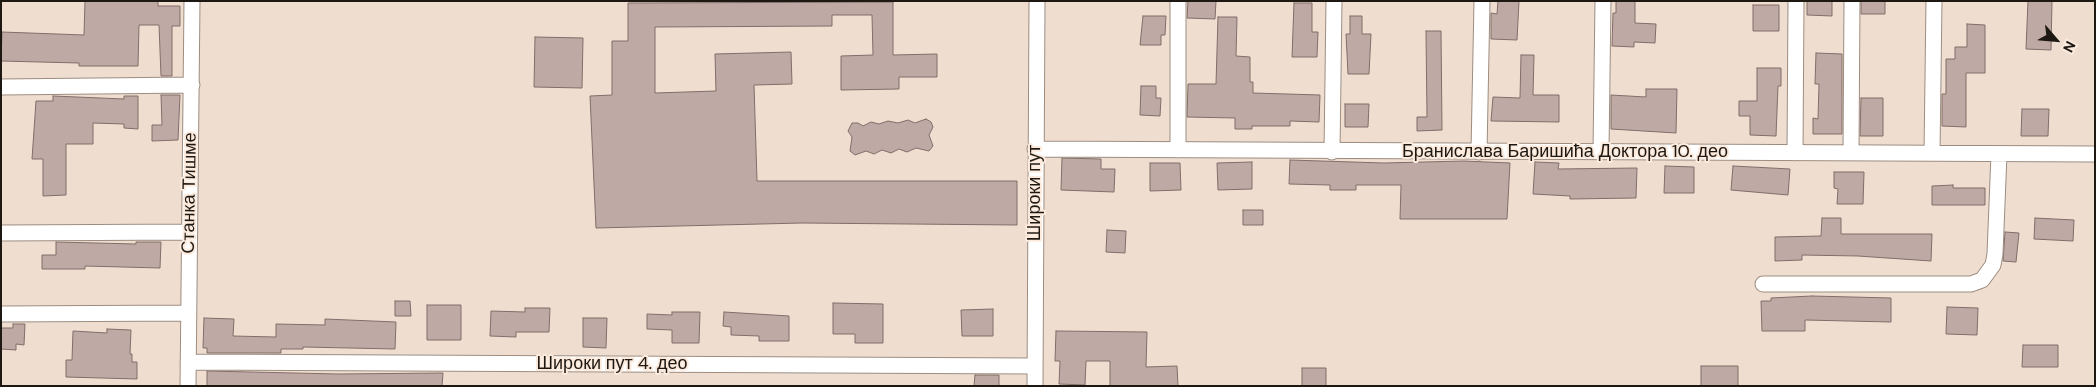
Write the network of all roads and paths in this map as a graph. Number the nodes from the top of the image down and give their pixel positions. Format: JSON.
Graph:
{"nodes":[{"id":1,"x":192,"y":1,"type":"edge"},
{"id":2,"x":1037,"y":1,"type":"edge"},
{"id":3,"x":1178,"y":1,"type":"edge"},
{"id":4,"x":1334,"y":1,"type":"edge"},
{"id":5,"x":1482,"y":1,"type":"edge"},
{"id":6,"x":1604,"y":1,"type":"edge"},
{"id":7,"x":1796,"y":1,"type":"edge"},
{"id":8,"x":1852,"y":1,"type":"edge"},
{"id":9,"x":1934,"y":1,"type":"edge"},
{"id":10,"x":192,"y":85,"type":"junction"},
{"id":11,"x":1,"y":87,"type":"edge"},
{"id":12,"x":1035,"y":149,"type":"junction"},
{"id":13,"x":1178,"y":150,"type":"junction"},
{"id":14,"x":1601,"y":151,"type":"junction"},
{"id":15,"x":1332,"y":152,"type":"junction"},
{"id":16,"x":1478,"y":152,"type":"junction"},
{"id":17,"x":1795,"y":153,"type":"junction"},
{"id":18,"x":1852,"y":153,"type":"junction"},
{"id":19,"x":1932,"y":153,"type":"junction"},
{"id":20,"x":1999,"y":154,"type":"junction"},
{"id":21,"x":2095,"y":154,"type":"edge"},
{"id":22,"x":189,"y":232,"type":"junction"},
{"id":23,"x":1,"y":233,"type":"edge"},
{"id":24,"x":1763,"y":284,"type":"dead end"},
{"id":25,"x":188,"y":313,"type":"junction"},
{"id":26,"x":1,"y":314,"type":"edge"},
{"id":27,"x":188,"y":362,"type":"junction"},
{"id":28,"x":1035,"y":366,"type":"junction"},
{"id":29,"x":188,"y":386,"type":"edge"},
{"id":30,"x":1035,"y":386,"type":"edge"}],
"edges":[{"from":1,"to":10,"type":"street","name":"Станка Тишме"},
{"from":2,"to":12,"type":"street","name":"Широки пут"},
{"from":3,"to":13,"type":"street"},
{"from":4,"to":15,"type":"street"},
{"from":5,"to":16,"type":"street"},
{"from":6,"to":14,"type":"street"},
{"from":7,"to":17,"type":"street"},
{"from":8,"to":18,"type":"street"},
{"from":9,"to":19,"type":"street"},
{"from":10,"to":11,"type":"street"},
{"from":10,"to":22,"type":"street","name":"Станка Тишме"},
{"from":12,"to":13,"type":"street","name":"Бранислава Баришића Доктора 10. део"},
{"from":12,"to":28,"type":"street","name":"Широки пут"},
{"from":13,"to":15,"type":"street","name":"Бранислава Баришића Доктора 10. део"},
{"from":14,"to":16,"type":"street","name":"Бранислава Баришића Доктора 10. део"},
{"from":14,"to":17,"type":"street","name":"Бранислава Баришића Доктора 10. део"},
{"from":15,"to":16,"type":"street","name":"Бранислава Баришића Доктора 10. део"},
{"from":17,"to":18,"type":"street","name":"Бранислава Баришића Доктора 10. део"},
{"from":18,"to":19,"type":"street","name":"Бранислава Баришића Доктора 10. део"},
{"from":19,"to":20,"type":"street","name":"Бранислава Баришића Доктора 10. део"},
{"from":20,"to":21,"type":"street","name":"Бранислава Баришића Доктора 10. део"},
{"from":20,"to":24,"type":"street"},
{"from":22,"to":23,"type":"street"},
{"from":22,"to":25,"type":"street","name":"Станка Тишме"},
{"from":25,"to":26,"type":"street"},
{"from":25,"to":27,"type":"street","name":"Станка Тишме"},
{"from":27,"to":28,"type":"street","name":"Широки пут 4. део"},
{"from":27,"to":29,"type":"street","name":"Станка Тишме"},
{"from":28,"to":30,"type":"street","name":"Широки пут"}]}
